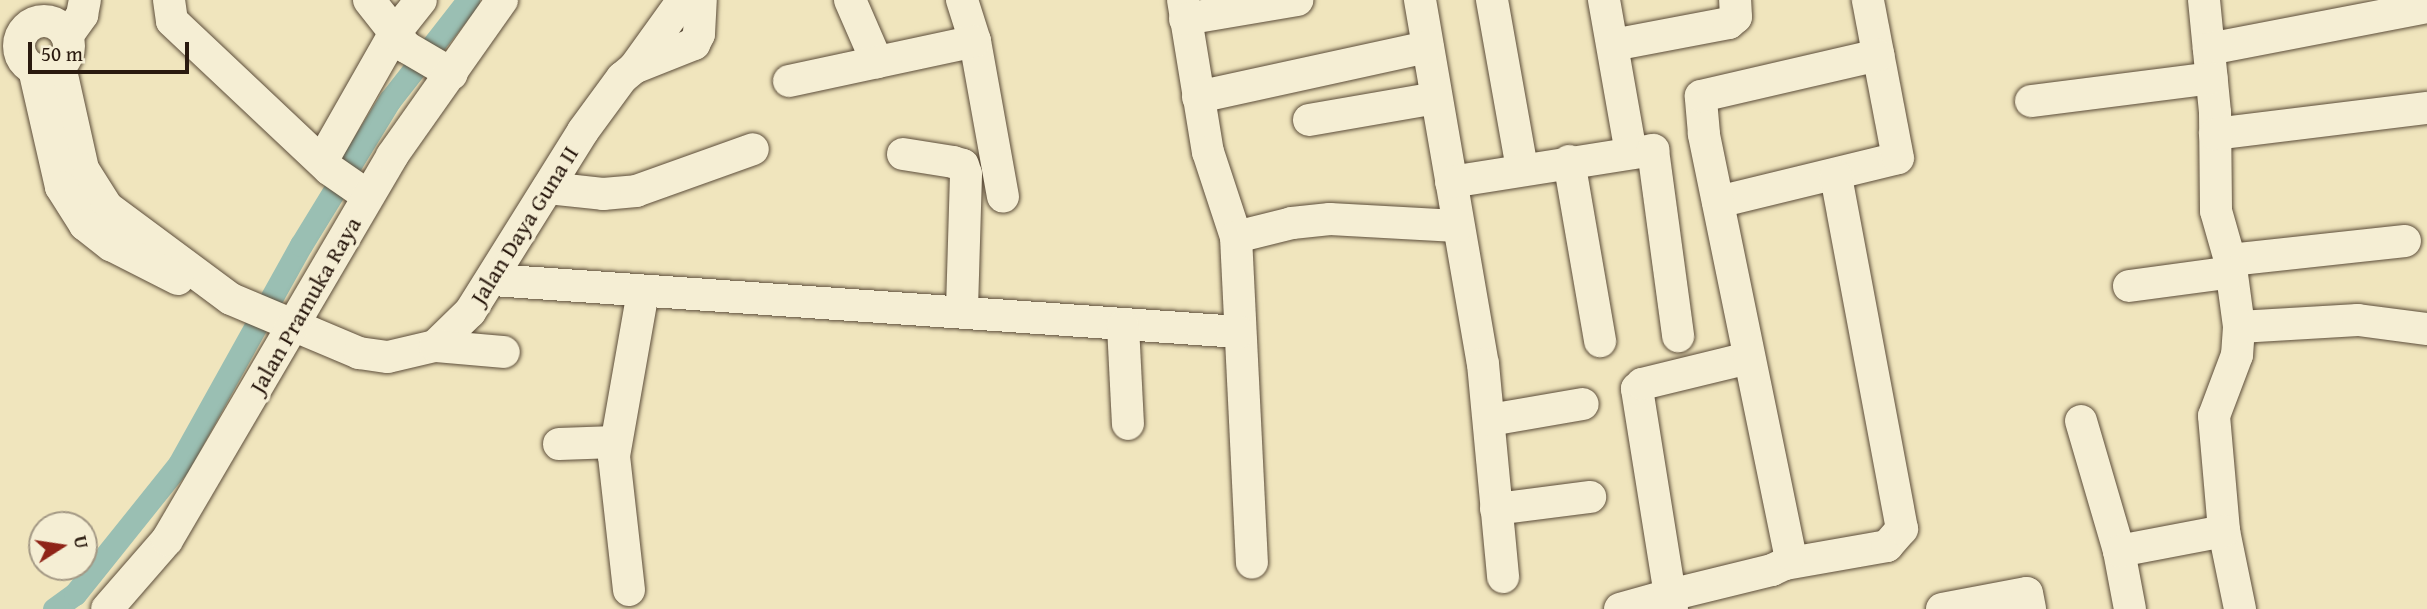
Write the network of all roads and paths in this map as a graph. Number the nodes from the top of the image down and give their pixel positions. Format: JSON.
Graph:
{"nodes":[{"id":1,"x":85,"y":0,"type":"edge"},
{"id":2,"x":169,"y":0,"type":"edge"},
{"id":3,"x":369,"y":0,"type":"edge"},
{"id":4,"x":421,"y":0,"type":"edge"},
{"id":5,"x":502,"y":0,"type":"edge"},
{"id":6,"x":683,"y":0,"type":"edge"},
{"id":7,"x":701,"y":0,"type":"edge"},
{"id":8,"x":850,"y":0,"type":"edge"},
{"id":9,"x":962,"y":0,"type":"edge"},
{"id":10,"x":1297,"y":0,"type":"edge"},
{"id":11,"x":1420,"y":0,"type":"edge"},
{"id":12,"x":1492,"y":0,"type":"edge"},
{"id":13,"x":1604,"y":0,"type":"edge"},
{"id":14,"x":1735,"y":0,"type":"edge"},
{"id":15,"x":1868,"y":0,"type":"edge"},
{"id":16,"x":2204,"y":0,"type":"edge"},
{"id":17,"x":2427,"y":7,"type":"edge"},
{"id":18,"x":1184,"y":10,"type":"edge"},
{"id":19,"x":400,"y":40,"type":"junction"},
{"id":20,"x":975,"y":41,"type":"junction"},
{"id":21,"x":1613,"y":45,"type":"junction"},
{"id":22,"x":1428,"y":47,"type":"junction"},
{"id":23,"x":36,"y":55,"type":"edge"},
{"id":24,"x":1878,"y":55,"type":"junction"},
{"id":25,"x":877,"y":62,"type":"junction"},
{"id":26,"x":2210,"y":63,"type":"junction"},
{"id":27,"x":634,"y":68,"type":"junction"},
{"id":28,"x":444,"y":71,"type":"junction"},
{"id":29,"x":789,"y":80,"type":"dead end"},
{"id":30,"x":1198,"y":97,"type":"junction"},
{"id":31,"x":1436,"y":98,"type":"junction"},
{"id":32,"x":2031,"y":102,"type":"dead end"},
{"id":33,"x":2427,"y":108,"type":"edge"},
{"id":34,"x":1309,"y":120,"type":"dead end"},
{"id":35,"x":2215,"y":134,"type":"junction"},
{"id":36,"x":753,"y":149,"type":"dead end"},
{"id":37,"x":1631,"y":153,"type":"junction"},
{"id":38,"x":904,"y":154,"type":"dead end"},
{"id":39,"x":1569,"y":161,"type":"junction"},
{"id":40,"x":1522,"y":169,"type":"junction"},
{"id":41,"x":1836,"y":176,"type":"junction"},
{"id":42,"x":343,"y":178,"type":"junction"},
{"id":43,"x":1451,"y":182,"type":"junction"},
{"id":44,"x":548,"y":188,"type":"junction"},
{"id":45,"x":1003,"y":196,"type":"dead end"},
{"id":46,"x":1718,"y":202,"type":"junction"},
{"id":47,"x":1457,"y":226,"type":"junction"},
{"id":48,"x":1236,"y":237,"type":"junction"},
{"id":49,"x":2405,"y":241,"type":"dead end"},
{"id":50,"x":2231,"y":266,"type":"junction"},
{"id":51,"x":494,"y":280,"type":"junction"},
{"id":52,"x":2129,"y":286,"type":"dead end"},
{"id":53,"x":643,"y":292,"type":"junction"},
{"id":54,"x":962,"y":311,"type":"junction"},
{"id":55,"x":261,"y":313,"type":"junction"},
{"id":56,"x":1123,"y":326,"type":"junction"},
{"id":57,"x":2239,"y":327,"type":"junction"},
{"id":58,"x":2427,"y":329,"type":"edge"},
{"id":59,"x":1239,"y":332,"type":"junction"},
{"id":60,"x":1678,"y":336,"type":"dead end"},
{"id":61,"x":1600,"y":341,"type":"dead end"},
{"id":62,"x":436,"y":346,"type":"junction"},
{"id":63,"x":504,"y":352,"type":"dead end"},
{"id":64,"x":1749,"y":358,"type":"junction"},
{"id":65,"x":1583,"y":404,"type":"dead end"},
{"id":66,"x":1490,"y":420,"type":"junction"},
{"id":67,"x":2081,"y":421,"type":"dead end"},
{"id":68,"x":1128,"y":424,"type":"dead end"},
{"id":69,"x":615,"y":442,"type":"junction"},
{"id":70,"x":559,"y":444,"type":"dead end"},
{"id":71,"x":1590,"y":496,"type":"dead end"},
{"id":72,"x":1496,"y":509,"type":"junction"},
{"id":73,"x":2224,"y":531,"type":"junction"},
{"id":74,"x":2119,"y":551,"type":"junction"},
{"id":75,"x":1252,"y":563,"type":"dead end"},
{"id":76,"x":1785,"y":564,"type":"junction"},
{"id":77,"x":1503,"y":577,"type":"dead end"},
{"id":78,"x":629,"y":590,"type":"dead end"},
{"id":79,"x":2028,"y":601,"type":"edge"},
{"id":80,"x":1670,"y":602,"type":"edge"},
{"id":81,"x":119,"y":607,"type":"edge"},
{"id":82,"x":1942,"y":608,"type":"edge"},
{"id":83,"x":1620,"y":609,"type":"edge"},
{"id":84,"x":2130,"y":609,"type":"edge"},
{"id":85,"x":2240,"y":609,"type":"edge"}],
"edges":[{"from":1,"to":23,"type":"street"},
{"from":2,"to":42,"type":"street"},
{"from":3,"to":19,"type":"street"},
{"from":4,"to":19,"type":"street"},
{"from":5,"to":28,"type":"street","name":"Jalan Pramuka Raya"},
{"from":6,"to":27,"type":"street"},
{"from":7,"to":27,"type":"street","name":"Jalan Daya Guna II"},
{"from":8,"to":25,"type":"street"},
{"from":9,"to":20,"type":"street"},
{"from":10,"to":18,"type":"street"},
{"from":11,"to":22,"type":"street"},
{"from":12,"to":40,"type":"street"},
{"from":13,"to":21,"type":"street"},
{"from":14,"to":21,"type":"street"},
{"from":15,"to":24,"type":"street"},
{"from":16,"to":26,"type":"street"},
{"from":17,"to":26,"type":"street"},
{"from":18,"to":30,"type":"street"},
{"from":19,"to":28,"type":"street"},
{"from":19,"to":42,"type":"street"},
{"from":20,"to":25,"type":"street"},
{"from":20,"to":45,"type":"street"},
{"from":21,"to":37,"type":"street"},
{"from":22,"to":30,"type":"street"},
{"from":22,"to":31,"type":"street"},
{"from":23,"to":55,"type":"street"},
{"from":24,"to":41,"type":"street"},
{"from":24,"to":46,"type":"street"},
{"from":25,"to":29,"type":"street"},
{"from":26,"to":32,"type":"street"},
{"from":26,"to":35,"type":"street"},
{"from":27,"to":44,"type":"street","name":"Jalan Daya Guna II"},
{"from":28,"to":42,"type":"street","name":"Jalan Pramuka Raya"},
{"from":30,"to":48,"type":"street"},
{"from":31,"to":34,"type":"street"},
{"from":31,"to":43,"type":"street"},
{"from":33,"to":35,"type":"street"},
{"from":35,"to":50,"type":"street"},
{"from":36,"to":44,"type":"street"},
{"from":37,"to":39,"type":"street"},
{"from":37,"to":60,"type":"street"},
{"from":38,"to":54,"type":"street"},
{"from":39,"to":40,"type":"street"},
{"from":39,"to":61,"type":"street"},
{"from":40,"to":43,"type":"street"},
{"from":41,"to":46,"type":"street"},
{"from":41,"to":76,"type":"street"},
{"from":42,"to":55,"type":"street","name":"Jalan Pramuka Raya"},
{"from":43,"to":47,"type":"street"},
{"from":44,"to":51,"type":"street","name":"Jalan Daya Guna II"},
{"from":46,"to":64,"type":"street"},
{"from":47,"to":48,"type":"street"},
{"from":47,"to":66,"type":"street"},
{"from":48,"to":59,"type":"street"},
{"from":49,"to":50,"type":"street"},
{"from":50,"to":52,"type":"street"},
{"from":50,"to":57,"type":"street"},
{"from":51,"to":53,"type":"street"},
{"from":51,"to":62,"type":"street","name":"Jalan Daya Guna II"},
{"from":53,"to":54,"type":"street"},
{"from":53,"to":69,"type":"street"},
{"from":54,"to":56,"type":"street"},
{"from":55,"to":62,"type":"street"},
{"from":55,"to":81,"type":"street","name":"Jalan Pramuka Raya"},
{"from":56,"to":59,"type":"street"},
{"from":56,"to":68,"type":"street"},
{"from":57,"to":58,"type":"street"},
{"from":57,"to":73,"type":"street"},
{"from":59,"to":75,"type":"street"},
{"from":62,"to":63,"type":"street"},
{"from":64,"to":76,"type":"street"},
{"from":64,"to":80,"type":"street"},
{"from":65,"to":66,"type":"street"},
{"from":66,"to":72,"type":"street"},
{"from":67,"to":74,"type":"street"},
{"from":69,"to":70,"type":"street"},
{"from":69,"to":78,"type":"street"},
{"from":71,"to":72,"type":"street"},
{"from":72,"to":77,"type":"street"},
{"from":73,"to":74,"type":"street"},
{"from":73,"to":85,"type":"street"},
{"from":74,"to":84,"type":"street"},
{"from":76,"to":80,"type":"street"},
{"from":79,"to":82,"type":"street"},
{"from":80,"to":83,"type":"street"}]}
